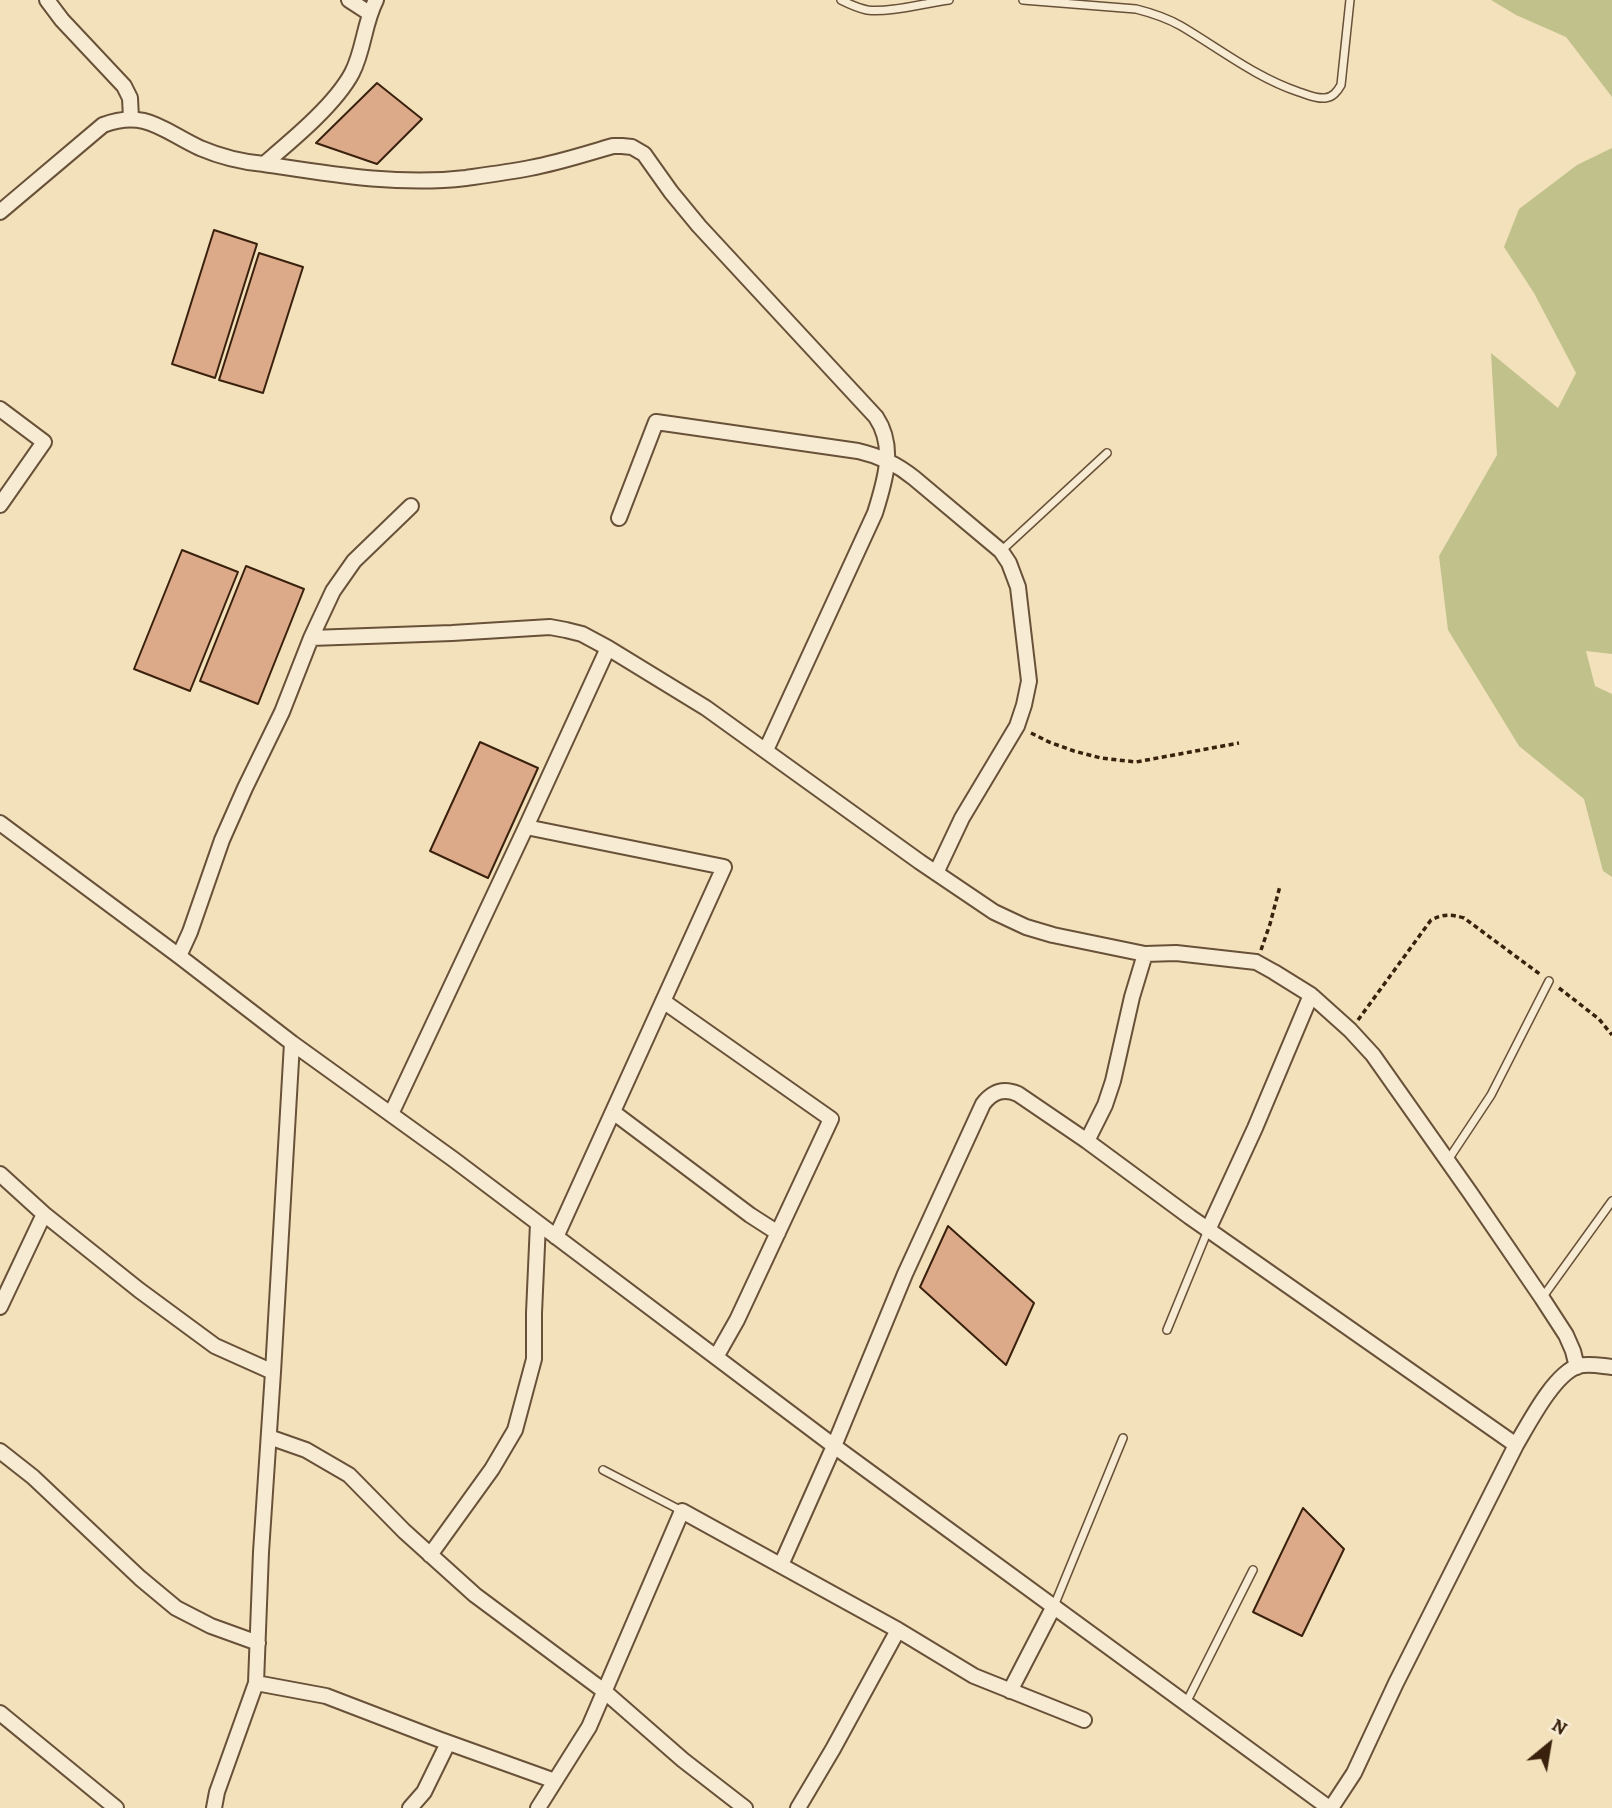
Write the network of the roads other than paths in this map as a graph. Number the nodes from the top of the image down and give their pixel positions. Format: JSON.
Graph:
{"nodes":[{"id":1,"x":47,"y":0,"type":"edge"},
{"id":2,"x":349,"y":0,"type":"edge"},
{"id":3,"x":841,"y":0,"type":"edge"},
{"id":4,"x":949,"y":0,"type":"edge"},
{"id":5,"x":1023,"y":0,"type":"edge"},
{"id":6,"x":1350,"y":0,"type":"edge"},
{"id":7,"x":373,"y":6,"type":"edge"},
{"id":8,"x":131,"y":118,"type":"junction"},
{"id":9,"x":264,"y":164,"type":"junction"},
{"id":10,"x":0,"y":212,"type":"edge"},
{"id":11,"x":0,"y":408,"type":"edge"},
{"id":12,"x":1107,"y":453,"type":"dead end"},
{"id":13,"x":887,"y":460,"type":"junction"},
{"id":14,"x":0,"y":505,"type":"edge"},
{"id":15,"x":411,"y":506,"type":"dead end"},
{"id":16,"x":619,"y":519,"type":"dead end"},
{"id":17,"x":1001,"y":551,"type":"junction"},
{"id":18,"x":311,"y":638,"type":"junction"},
{"id":19,"x":608,"y":648,"type":"junction"},
{"id":20,"x":766,"y":750,"type":"junction"},
{"id":21,"x":0,"y":823,"type":"edge"},
{"id":22,"x":526,"y":827,"type":"junction"},
{"id":23,"x":936,"y":873,"type":"junction"},
{"id":24,"x":1145,"y":954,"type":"junction"},
{"id":25,"x":179,"y":956,"type":"junction"},
{"id":26,"x":1549,"y":981,"type":"road end"},
{"id":27,"x":1311,"y":995,"type":"junction"},
{"id":28,"x":663,"y":1001,"type":"junction"},
{"id":29,"x":292,"y":1043,"type":"junction"},
{"id":30,"x":613,"y":1112,"type":"junction"},
{"id":31,"x":391,"y":1114,"type":"junction"},
{"id":32,"x":1087,"y":1141,"type":"junction"},
{"id":33,"x":1447,"y":1161,"type":"junction"},
{"id":34,"x":0,"y":1174,"type":"edge"},
{"id":35,"x":1612,"y":1201,"type":"edge"},
{"id":36,"x":44,"y":1214,"type":"junction"},
{"id":37,"x":538,"y":1223,"type":"junction"},
{"id":38,"x":1208,"y":1230,"type":"junction"},
{"id":39,"x":778,"y":1233,"type":"junction"},
{"id":40,"x":556,"y":1237,"type":"junction"},
{"id":41,"x":1542,"y":1298,"type":"junction"},
{"id":42,"x":0,"y":1307,"type":"edge"},
{"id":43,"x":1167,"y":1330,"type":"dead end"},
{"id":44,"x":716,"y":1357,"type":"junction"},
{"id":45,"x":1577,"y":1367,"type":"junction"},
{"id":46,"x":1612,"y":1367,"type":"edge"},
{"id":47,"x":273,"y":1372,"type":"junction"},
{"id":48,"x":269,"y":1437,"type":"junction"},
{"id":49,"x":1123,"y":1438,"type":"dead end"},
{"id":50,"x":1516,"y":1445,"type":"junction"},
{"id":51,"x":834,"y":1447,"type":"junction"},
{"id":52,"x":0,"y":1451,"type":"edge"},
{"id":53,"x":603,"y":1470,"type":"dead end"},
{"id":54,"x":682,"y":1510,"type":"junction"},
{"id":55,"x":430,"y":1555,"type":"junction"},
{"id":56,"x":781,"y":1565,"type":"junction"},
{"id":57,"x":1252,"y":1570,"type":"dead end"},
{"id":58,"x":1054,"y":1606,"type":"junction"},
{"id":59,"x":898,"y":1630,"type":"junction"},
{"id":60,"x":258,"y":1643,"type":"junction"},
{"id":61,"x":256,"y":1683,"type":"junction"},
{"id":62,"x":604,"y":1691,"type":"junction"},
{"id":63,"x":1010,"y":1691,"type":"junction"},
{"id":64,"x":1186,"y":1703,"type":"junction"},
{"id":65,"x":0,"y":1713,"type":"edge"},
{"id":66,"x":1084,"y":1720,"type":"dead end"},
{"id":67,"x":448,"y":1743,"type":"junction"},
{"id":68,"x":555,"y":1781,"type":"junction"},
{"id":69,"x":116,"y":1808,"type":"edge"},
{"id":70,"x":214,"y":1808,"type":"edge"},
{"id":71,"x":410,"y":1808,"type":"edge"},
{"id":72,"x":538,"y":1808,"type":"edge"},
{"id":73,"x":745,"y":1808,"type":"edge"},
{"id":74,"x":798,"y":1808,"type":"edge"},
{"id":75,"x":1330,"y":1808,"type":"edge"}],
"edges":[{"from":1,"to":8,"type":"street"},
{"from":2,"to":7,"type":"street"},
{"from":3,"to":4,"type":"lane"},
{"from":5,"to":6,"type":"lane"},
{"from":7,"to":9,"type":"street"},
{"from":8,"to":9,"type":"street"},
{"from":8,"to":10,"type":"street"},
{"from":9,"to":13,"type":"street"},
{"from":11,"to":14,"type":"street"},
{"from":12,"to":17,"type":"lane"},
{"from":13,"to":16,"type":"street"},
{"from":13,"to":17,"type":"street"},
{"from":13,"to":20,"type":"street"},
{"from":15,"to":18,"type":"street"},
{"from":17,"to":23,"type":"street"},
{"from":18,"to":19,"type":"street"},
{"from":18,"to":25,"type":"street"},
{"from":19,"to":20,"type":"street"},
{"from":19,"to":22,"type":"street"},
{"from":20,"to":23,"type":"street"},
{"from":21,"to":25,"type":"street"},
{"from":22,"to":28,"type":"street"},
{"from":22,"to":31,"type":"street"},
{"from":23,"to":24,"type":"street"},
{"from":24,"to":27,"type":"street"},
{"from":24,"to":32,"type":"street"},
{"from":25,"to":29,"type":"street"},
{"from":26,"to":33,"type":"lane"},
{"from":27,"to":33,"type":"street"},
{"from":27,"to":38,"type":"street"},
{"from":28,"to":30,"type":"street"},
{"from":28,"to":39,"type":"street"},
{"from":29,"to":31,"type":"street"},
{"from":29,"to":47,"type":"street"},
{"from":30,"to":39,"type":"street"},
{"from":30,"to":40,"type":"street"},
{"from":31,"to":37,"type":"street"},
{"from":32,"to":38,"type":"street"},
{"from":32,"to":51,"type":"street"},
{"from":33,"to":41,"type":"street"},
{"from":34,"to":36,"type":"street"},
{"from":35,"to":41,"type":"lane"},
{"from":36,"to":42,"type":"street"},
{"from":36,"to":47,"type":"street"},
{"from":37,"to":40,"type":"street"},
{"from":37,"to":55,"type":"street"},
{"from":38,"to":43,"type":"lane"},
{"from":38,"to":50,"type":"street"},
{"from":39,"to":44,"type":"street"},
{"from":40,"to":44,"type":"street"},
{"from":41,"to":45,"type":"street"},
{"from":44,"to":51,"type":"street"},
{"from":45,"to":46,"type":"street"},
{"from":45,"to":50,"type":"street"},
{"from":47,"to":48,"type":"street"},
{"from":48,"to":55,"type":"street"},
{"from":48,"to":60,"type":"street"},
{"from":49,"to":58,"type":"lane"},
{"from":50,"to":75,"type":"street"},
{"from":51,"to":56,"type":"street"},
{"from":51,"to":58,"type":"street"},
{"from":52,"to":60,"type":"street"},
{"from":53,"to":54,"type":"lane"},
{"from":54,"to":56,"type":"street"},
{"from":54,"to":62,"type":"street"},
{"from":55,"to":62,"type":"street"},
{"from":56,"to":59,"type":"street"},
{"from":57,"to":64,"type":"lane"},
{"from":58,"to":63,"type":"street"},
{"from":58,"to":64,"type":"street"},
{"from":59,"to":63,"type":"street"},
{"from":59,"to":74,"type":"street"},
{"from":60,"to":61,"type":"street"},
{"from":61,"to":67,"type":"street"},
{"from":61,"to":70,"type":"street"},
{"from":62,"to":68,"type":"street"},
{"from":62,"to":73,"type":"street"},
{"from":63,"to":66,"type":"street"},
{"from":64,"to":75,"type":"street"},
{"from":65,"to":69,"type":"street"},
{"from":67,"to":68,"type":"street"},
{"from":67,"to":71,"type":"street"},
{"from":68,"to":72,"type":"street"}]}
